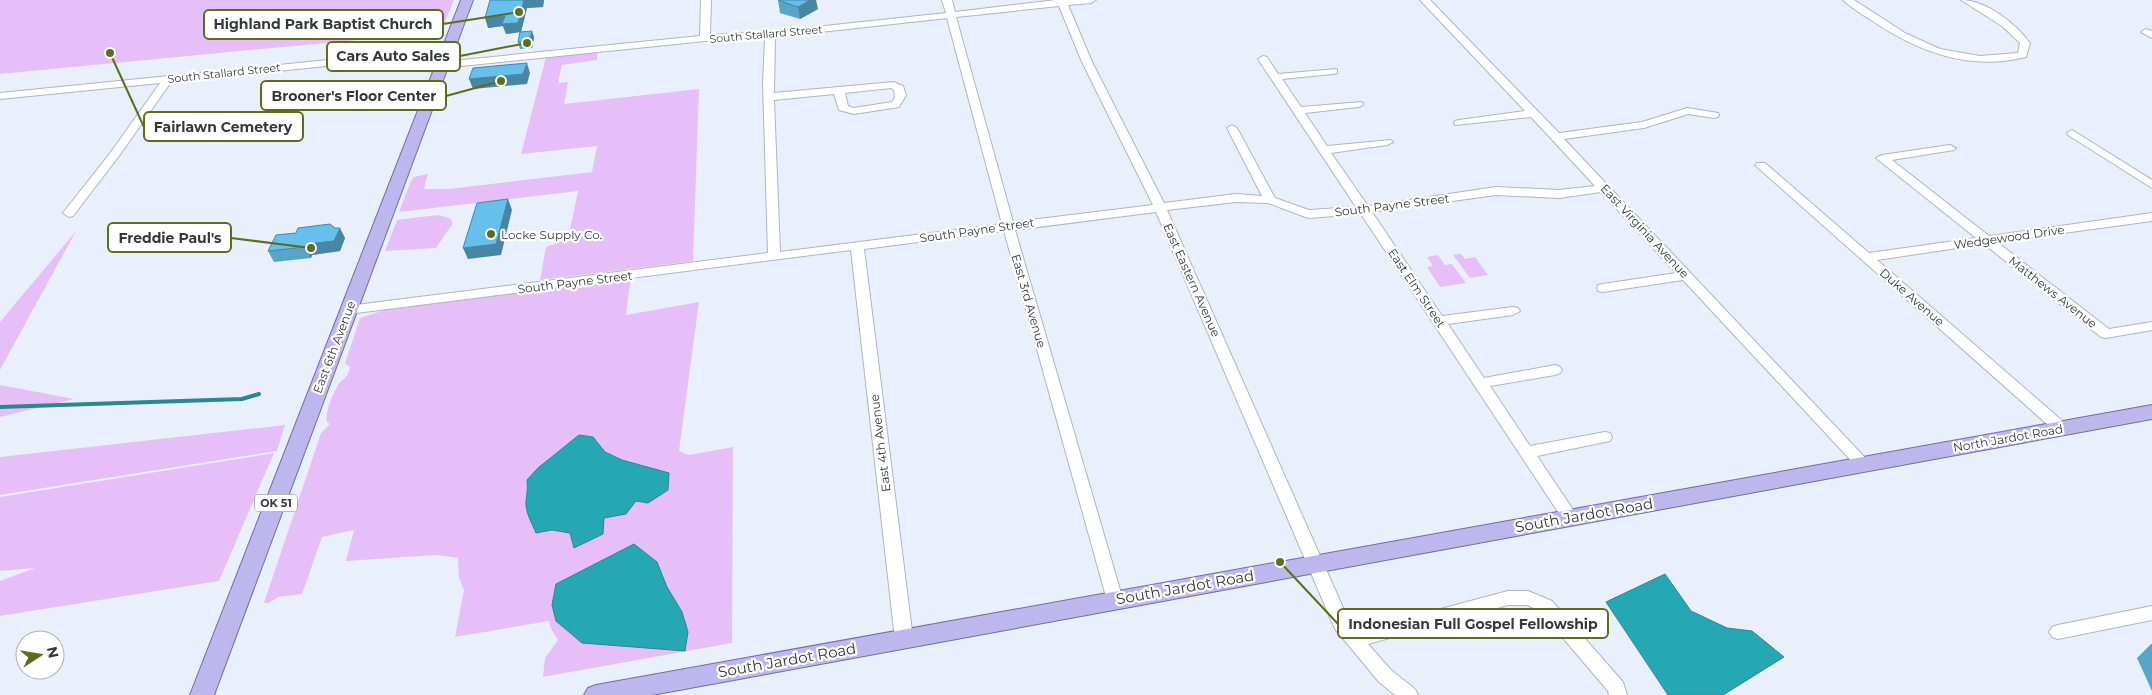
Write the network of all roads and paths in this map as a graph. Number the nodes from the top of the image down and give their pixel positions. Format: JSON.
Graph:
{"nodes":[{"id":1,"x":466,"y":0,"type":"edge"},
{"id":2,"x":706,"y":0,"type":"edge"},
{"id":3,"x":947,"y":0,"type":"edge"},
{"id":4,"x":1091,"y":0,"type":"edge"},
{"id":5,"x":1425,"y":0,"type":"edge"},
{"id":6,"x":1848,"y":0,"type":"edge"},
{"id":7,"x":1966,"y":0,"type":"edge"},
{"id":8,"x":1062,"y":1,"type":"edge"},
{"id":9,"x":951,"y":16,"type":"junction"},
{"id":10,"x":770,"y":35,"type":"junction"},
{"id":11,"x":705,"y":38,"type":"junction"},
{"id":12,"x":445,"y":58,"type":"junction"},
{"id":13,"x":1263,"y":59,"type":"dead end"},
{"id":14,"x":1333,"y":71,"type":"dead end"},
{"id":15,"x":1274,"y":77,"type":"junction"},
{"id":16,"x":168,"y":79,"type":"junction"},
{"id":17,"x":839,"y":91,"type":"junction"},
{"id":18,"x":0,"y":96,"type":"edge"},
{"id":19,"x":769,"y":97,"type":"junction"},
{"id":20,"x":1358,"y":104,"type":"dead end"},
{"id":21,"x":1298,"y":111,"type":"junction"},
{"id":22,"x":1534,"y":114,"type":"junction"},
{"id":23,"x":1714,"y":115,"type":"dead end"},
{"id":24,"x":1460,"y":123,"type":"dead end"},
{"id":25,"x":1232,"y":128,"type":"dead end"},
{"id":26,"x":2072,"y":133,"type":"dead end"},
{"id":27,"x":1556,"y":137,"type":"junction"},
{"id":28,"x":1387,"y":142,"type":"dead end"},
{"id":29,"x":1950,"y":148,"type":"dead end"},
{"id":30,"x":1325,"y":150,"type":"junction"},
{"id":31,"x":1761,"y":165,"type":"dead end"},
{"id":32,"x":2152,"y":185,"type":"edge"},
{"id":33,"x":1604,"y":188,"type":"junction"},
{"id":34,"x":1270,"y":200,"type":"junction"},
{"id":35,"x":1160,"y":207,"type":"junction"},
{"id":36,"x":1365,"y":210,"type":"junction"},
{"id":37,"x":69,"y":213,"type":"dead end"},
{"id":38,"x":2152,"y":217,"type":"edge"},
{"id":39,"x":1008,"y":225,"type":"junction"},
{"id":40,"x":1987,"y":240,"type":"junction"},
{"id":41,"x":857,"y":246,"type":"junction"},
{"id":42,"x":774,"y":256,"type":"junction"},
{"id":43,"x":1867,"y":257,"type":"junction"},
{"id":44,"x":1687,"y":275,"type":"junction"},
{"id":45,"x":1603,"y":288,"type":"dead end"},
{"id":46,"x":348,"y":310,"type":"junction"},
{"id":47,"x":1513,"y":311,"type":"dead end"},
{"id":48,"x":1440,"y":321,"type":"junction"},
{"id":49,"x":2152,"y":326,"type":"edge"},
{"id":50,"x":1556,"y":370,"type":"dead end"},
{"id":51,"x":1481,"y":383,"type":"junction"},
{"id":52,"x":2152,"y":412,"type":"edge"},
{"id":53,"x":2062,"y":429,"type":"junction"},
{"id":54,"x":1605,"y":437,"type":"dead end"},
{"id":55,"x":1528,"y":452,"type":"junction"},
{"id":56,"x":1863,"y":464,"type":"junction"},
{"id":57,"x":1570,"y":517,"type":"junction"},
{"id":58,"x":1315,"y":563,"type":"junction"},
{"id":59,"x":1115,"y":600,"type":"junction"},
{"id":60,"x":2152,"y":613,"type":"edge"},
{"id":61,"x":2058,"y":632,"type":"dead end"},
{"id":62,"x":904,"y":639,"type":"junction"},
{"id":63,"x":1354,"y":640,"type":"junction"},
{"id":64,"x":202,"y":695,"type":"edge"},
{"id":65,"x":596,"y":695,"type":"edge"},
{"id":66,"x":1409,"y":695,"type":"edge"},
{"id":67,"x":1618,"y":695,"type":"edge"}],
"edges":[{"from":1,"to":12,"type":"main road","name":"East 6th Avenue","number":"OK 51"},
{"from":2,"to":11,"type":"street"},
{"from":3,"to":9,"type":"street","name":"East 3rd Avenue"},
{"from":4,"to":8,"type":"street","name":"South Stallard Street"},
{"from":5,"to":22,"type":"street","name":"East Virginia Avenue"},
{"from":6,"to":7,"type":"street"},
{"from":8,"to":9,"type":"street","name":"South Stallard Street"},
{"from":8,"to":35,"type":"street","name":"East Eastern Avenue"},
{"from":9,"to":10,"type":"street","name":"South Stallard Street"},
{"from":9,"to":39,"type":"street","name":"East 3rd Avenue"},
{"from":10,"to":11,"type":"street","name":"South Stallard Street"},
{"from":10,"to":19,"type":"street"},
{"from":11,"to":12,"type":"street","name":"South Stallard Street"},
{"from":12,"to":16,"type":"street","name":"South Stallard Street"},
{"from":12,"to":46,"type":"main road","name":"East 6th Avenue","number":"OK 51"},
{"from":13,"to":15,"type":"street","name":"East Elm Street"},
{"from":14,"to":15,"type":"street"},
{"from":15,"to":21,"type":"street","name":"East Elm Street"},
{"from":16,"to":18,"type":"street","name":"South Stallard Street"},
{"from":16,"to":37,"type":"street"},
{"from":17,"to":17,"type":"street"},
{"from":17,"to":19,"type":"street"},
{"from":19,"to":42,"type":"street"},
{"from":20,"to":21,"type":"street"},
{"from":21,"to":30,"type":"street","name":"East Elm Street"},
{"from":22,"to":24,"type":"street"},
{"from":22,"to":27,"type":"street","name":"East Virginia Avenue"},
{"from":23,"to":27,"type":"street"},
{"from":25,"to":34,"type":"street"},
{"from":26,"to":32,"type":"street"},
{"from":27,"to":33,"type":"street","name":"East Virginia Avenue"},
{"from":28,"to":30,"type":"street"},
{"from":29,"to":40,"type":"street","name":"Matthews Avenue"},
{"from":30,"to":36,"type":"street","name":"East Elm Street"},
{"from":31,"to":43,"type":"street","name":"Duke Avenue"},
{"from":33,"to":36,"type":"street","name":"South Payne Street"},
{"from":33,"to":44,"type":"street","name":"East Virginia Avenue"},
{"from":34,"to":35,"type":"street","name":"South Payne Street"},
{"from":34,"to":36,"type":"street","name":"South Payne Street"},
{"from":35,"to":39,"type":"street","name":"South Payne Street"},
{"from":35,"to":58,"type":"street","name":"East Eastern Avenue"},
{"from":36,"to":48,"type":"street","name":"East Elm Street"},
{"from":38,"to":40,"type":"street","name":"Wedgewood Drive"},
{"from":39,"to":41,"type":"street","name":"South Payne Street"},
{"from":39,"to":59,"type":"street","name":"East 3rd Avenue"},
{"from":40,"to":43,"type":"street","name":"Wedgewood Drive"},
{"from":40,"to":49,"type":"street","name":"Matthews Avenue"},
{"from":41,"to":42,"type":"street","name":"South Payne Street"},
{"from":41,"to":62,"type":"street","name":"East 4th Avenue"},
{"from":42,"to":46,"type":"street","name":"South Payne Street"},
{"from":43,"to":53,"type":"street","name":"Duke Avenue"},
{"from":44,"to":45,"type":"street"},
{"from":44,"to":56,"type":"street","name":"East Virginia Avenue"},
{"from":46,"to":64,"type":"main road","name":"East 6th Avenue","number":"OK 51"},
{"from":47,"to":48,"type":"street"},
{"from":48,"to":51,"type":"street","name":"East Elm Street"},
{"from":50,"to":51,"type":"street"},
{"from":51,"to":55,"type":"street","name":"East Elm Street"},
{"from":52,"to":53,"type":"main road","name":"North Jardot Road"},
{"from":53,"to":56,"type":"main road","name":"North Jardot Road"},
{"from":54,"to":55,"type":"street"},
{"from":55,"to":57,"type":"street","name":"East Elm Street"},
{"from":56,"to":57,"type":"main road","name":"South Jardot Road"},
{"from":57,"to":58,"type":"main road","name":"South Jardot Road"},
{"from":58,"to":59,"type":"main road","name":"South Jardot Road"},
{"from":58,"to":63,"type":"street","name":"East Eastern Avenue"},
{"from":59,"to":62,"type":"main road","name":"South Jardot Road"},
{"from":60,"to":61,"type":"street"},
{"from":62,"to":65,"type":"main road","name":"South Jardot Road"},
{"from":63,"to":66,"type":"street","name":"East Eastern Avenue"},
{"from":63,"to":67,"type":"street"}]}
